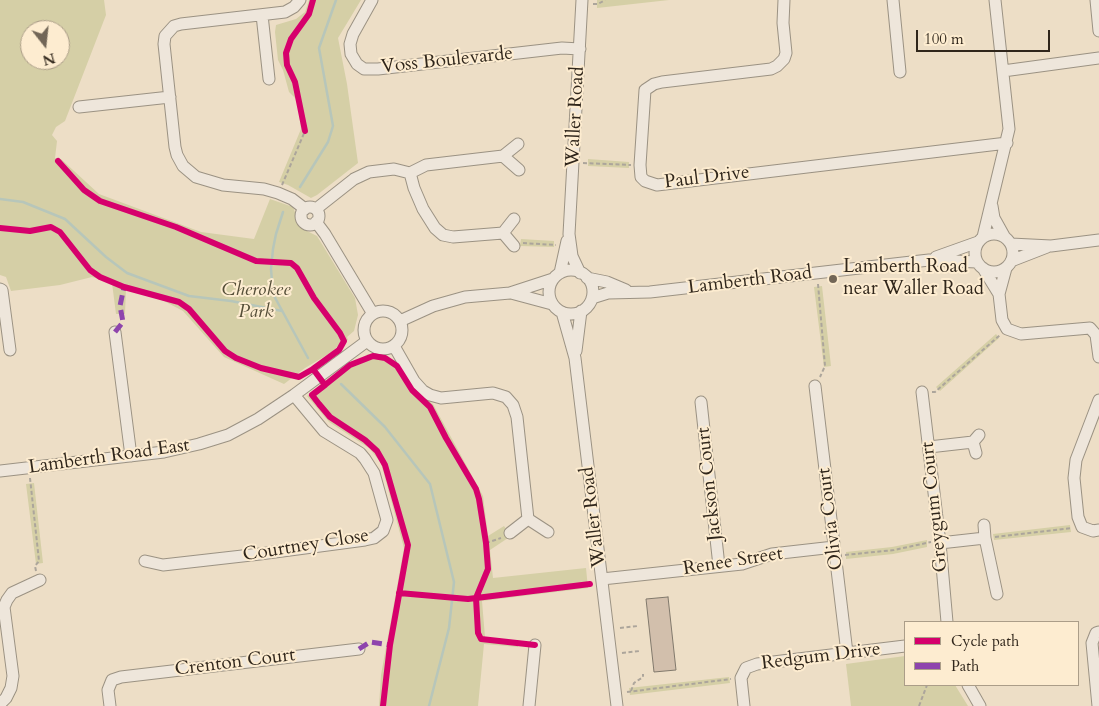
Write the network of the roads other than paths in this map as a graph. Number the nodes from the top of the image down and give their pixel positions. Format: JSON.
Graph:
{"nodes":[{"id":1,"x":372,"y":0,"type":"edge"},
{"id":2,"x":784,"y":0,"type":"edge"},
{"id":3,"x":893,"y":0,"type":"edge"},
{"id":4,"x":995,"y":0,"type":"edge"},
{"id":5,"x":1096,"y":0,"type":"edge"},
{"id":6,"x":588,"y":2,"type":"edge"},
{"id":7,"x":297,"y":4,"type":"edge"},
{"id":8,"x":262,"y":15,"type":"junction"},
{"id":9,"x":1099,"y":30,"type":"edge"},
{"id":10,"x":580,"y":49,"type":"junction"},
{"id":11,"x":1099,"y":58,"type":"edge"},
{"id":12,"x":1003,"y":71,"type":"junction"},
{"id":13,"x":900,"y":72,"type":"dead end"},
{"id":14,"x":269,"y":79,"type":"dead end"},
{"id":15,"x":170,"y":96,"type":"junction"},
{"id":16,"x":79,"y":107,"type":"dead end"},
{"id":17,"x":1006,"y":143,"type":"junction"},
{"id":18,"x":518,"y":144,"type":"dead end"},
{"id":19,"x":503,"y":156,"type":"junction"},
{"id":20,"x":518,"y":170,"type":"dead end"},
{"id":21,"x":410,"y":173,"type":"junction"},
{"id":22,"x":991,"y":201,"type":"junction"},
{"id":23,"x":310,"y":209,"type":"junction"},
{"id":24,"x":514,"y":219,"type":"dead end"},
{"id":25,"x":503,"y":233,"type":"junction"},
{"id":26,"x":569,"y":234,"type":"junction"},
{"id":27,"x":980,"y":240,"type":"junction"},
{"id":28,"x":1007,"y":240,"type":"junction"},
{"id":29,"x":1099,"y":240,"type":"edge"},
{"id":30,"x":514,"y":246,"type":"road end"},
{"id":31,"x":1051,"y":246,"type":"junction"},
{"id":32,"x":929,"y":260,"type":"junction"},
{"id":33,"x":1008,"y":264,"type":"junction"},
{"id":34,"x":980,"y":265,"type":"junction"},
{"id":35,"x":584,"y":275,"type":"junction"},
{"id":36,"x":557,"y":276,"type":"junction"},
{"id":37,"x":0,"y":289,"type":"edge"},
{"id":38,"x":510,"y":292,"type":"junction"},
{"id":39,"x":630,"y":292,"type":"junction"},
{"id":40,"x":999,"y":294,"type":"junction"},
{"id":41,"x":592,"y":298,"type":"junction"},
{"id":42,"x":552,"y":304,"type":"junction"},
{"id":43,"x":581,"y":311,"type":"junction"},
{"id":44,"x":562,"y":312,"type":"junction"},
{"id":45,"x":372,"y":314,"type":"junction"},
{"id":46,"x":400,"y":321,"type":"junction"},
{"id":47,"x":115,"y":332,"type":"dead end"},
{"id":48,"x":367,"y":341,"type":"junction"},
{"id":49,"x":394,"y":346,"type":"junction"},
{"id":50,"x":10,"y":350,"type":"dead end"},
{"id":51,"x":1099,"y":357,"type":"edge"},
{"id":52,"x":575,"y":358,"type":"junction"},
{"id":53,"x":816,"y":386,"type":"road end"},
{"id":54,"x":922,"y":392,"type":"road end"},
{"id":55,"x":294,"y":395,"type":"junction"},
{"id":56,"x":1099,"y":400,"type":"edge"},
{"id":57,"x":701,"y":402,"type":"dead end"},
{"id":58,"x":976,"y":443,"type":"dead end"},
{"id":59,"x":929,"y":446,"type":"junction"},
{"id":60,"x":131,"y":456,"type":"junction"},
{"id":61,"x":0,"y":472,"type":"edge"},
{"id":62,"x":528,"y":519,"type":"junction"},
{"id":63,"x":984,"y":525,"type":"dead end"},
{"id":64,"x":1099,"y":530,"type":"edge"},
{"id":65,"x":548,"y":532,"type":"dead end"},
{"id":66,"x":510,"y":533,"type":"road end"},
{"id":67,"x":985,"y":538,"type":"junction"},
{"id":68,"x":940,"y":543,"type":"junction"},
{"id":69,"x":834,"y":552,"type":"junction"},
{"id":70,"x":145,"y":561,"type":"dead end"},
{"id":71,"x":719,"y":566,"type":"junction"},
{"id":72,"x":602,"y":579,"type":"junction"},
{"id":73,"x":40,"y":580,"type":"road end"},
{"id":74,"x":997,"y":594,"type":"dead end"},
{"id":75,"x":947,"y":621,"type":"edge"},
{"id":76,"x":1099,"y":632,"type":"edge"},
{"id":77,"x":535,"y":645,"type":"dead end"},
{"id":78,"x":904,"y":646,"type":"edge"},
{"id":79,"x":359,"y":649,"type":"dead end"},
{"id":80,"x":847,"y":653,"type":"junction"},
{"id":81,"x":969,"y":686,"type":"edge"},
{"id":82,"x":0,"y":704,"type":"edge"},
{"id":83,"x":110,"y":706,"type":"edge"},
{"id":84,"x":529,"y":706,"type":"edge"},
{"id":85,"x":617,"y":706,"type":"edge"},
{"id":86,"x":744,"y":706,"type":"edge"},
{"id":87,"x":980,"y":706,"type":"edge"},
{"id":88,"x":1098,"y":706,"type":"edge"}],
"edges":[{"from":1,"to":10,"type":"street","name":"Voss Boulevarde"},
{"from":2,"to":17,"type":"street","name":"Paul Drive"},
{"from":3,"to":13,"type":"street"},
{"from":4,"to":12,"type":"street"},
{"from":5,"to":9,"type":"street"},
{"from":6,"to":10,"type":"street","name":"Waller Road"},
{"from":7,"to":8,"type":"street"},
{"from":8,"to":14,"type":"street"},
{"from":8,"to":15,"type":"street"},
{"from":10,"to":26,"type":"street","name":"Waller Road"},
{"from":11,"to":12,"type":"street"},
{"from":12,"to":17,"type":"street"},
{"from":15,"to":16,"type":"street"},
{"from":15,"to":23,"type":"street"},
{"from":17,"to":22,"type":"street"},
{"from":18,"to":19,"type":"street"},
{"from":19,"to":20,"type":"street"},
{"from":19,"to":21,"type":"street"},
{"from":21,"to":23,"type":"street"},
{"from":21,"to":25,"type":"street"},
{"from":22,"to":27,"type":"street"},
{"from":22,"to":28,"type":"street"},
{"from":23,"to":45,"type":"street"},
{"from":24,"to":25,"type":"street"},
{"from":25,"to":30,"type":"street"},
{"from":26,"to":35,"type":"street","name":"Waller Road"},
{"from":26,"to":36,"type":"street","name":"Waller Road"},
{"from":27,"to":28,"type":"street","name":"Lamberth Road"},
{"from":27,"to":32,"type":"street","name":"Lamberth Road"},
{"from":27,"to":34,"type":"street"},
{"from":28,"to":31,"type":"street","name":"Lamberth Road"},
{"from":28,"to":33,"type":"street"},
{"from":29,"to":31,"type":"street","name":"Lamberth Road"},
{"from":31,"to":33,"type":"street","name":"Lamberth Road"},
{"from":32,"to":34,"type":"street","name":"Lamberth Road"},
{"from":32,"to":39,"type":"street","name":"Lamberth Road"},
{"from":33,"to":34,"type":"street","name":"Lamberth Road"},
{"from":33,"to":40,"type":"street"},
{"from":34,"to":40,"type":"street"},
{"from":35,"to":36,"type":"street"},
{"from":35,"to":39,"type":"street","name":"Lamberth Road"},
{"from":35,"to":41,"type":"street"},
{"from":36,"to":38,"type":"street"},
{"from":36,"to":42,"type":"street"},
{"from":37,"to":50,"type":"street"},
{"from":38,"to":42,"type":"street"},
{"from":38,"to":46,"type":"street"},
{"from":39,"to":41,"type":"street","name":"Lamberth Road"},
{"from":40,"to":51,"type":"street"},
{"from":41,"to":43,"type":"street"},
{"from":42,"to":44,"type":"street"},
{"from":43,"to":44,"type":"street"},
{"from":43,"to":52,"type":"street","name":"Waller Road"},
{"from":44,"to":52,"type":"street","name":"Waller Road"},
{"from":45,"to":46,"type":"street"},
{"from":45,"to":48,"type":"street"},
{"from":46,"to":49,"type":"street"},
{"from":47,"to":60,"type":"street"},
{"from":48,"to":49,"type":"street"},
{"from":48,"to":55,"type":"street","name":"Lamberth Road East"},
{"from":49,"to":62,"type":"street"},
{"from":52,"to":72,"type":"street","name":"Waller Road"},
{"from":53,"to":69,"type":"street","name":"Olivia Court"},
{"from":54,"to":59,"type":"street","name":"Greygum Court"},
{"from":55,"to":60,"type":"street","name":"Lamberth Road East"},
{"from":55,"to":70,"type":"street","name":"Courtney Close"},
{"from":56,"to":64,"type":"street"},
{"from":57,"to":71,"type":"street","name":"Jackson Court"},
{"from":58,"to":59,"type":"street"},
{"from":59,"to":68,"type":"street","name":"Greygum Court"},
{"from":60,"to":61,"type":"street","name":"Lamberth Road East"},
{"from":62,"to":65,"type":"street"},
{"from":62,"to":66,"type":"street"},
{"from":63,"to":67,"type":"street"},
{"from":67,"to":68,"type":"street"},
{"from":67,"to":74,"type":"street"},
{"from":68,"to":75,"type":"street","name":"Greygum Court"},
{"from":69,"to":71,"type":"street","name":"Renee Street"},
{"from":69,"to":80,"type":"street","name":"Olivia Court"},
{"from":71,"to":72,"type":"street","name":"Renee Street"},
{"from":72,"to":85,"type":"street","name":"Waller Road"},
{"from":73,"to":82,"type":"street"},
{"from":76,"to":88,"type":"street"},
{"from":77,"to":84,"type":"street"},
{"from":78,"to":80,"type":"street","name":"Redgum Drive"},
{"from":79,"to":83,"type":"street","name":"Crenton Court"},
{"from":80,"to":86,"type":"street","name":"Redgum Drive"},
{"from":81,"to":87,"type":"street"}]}
